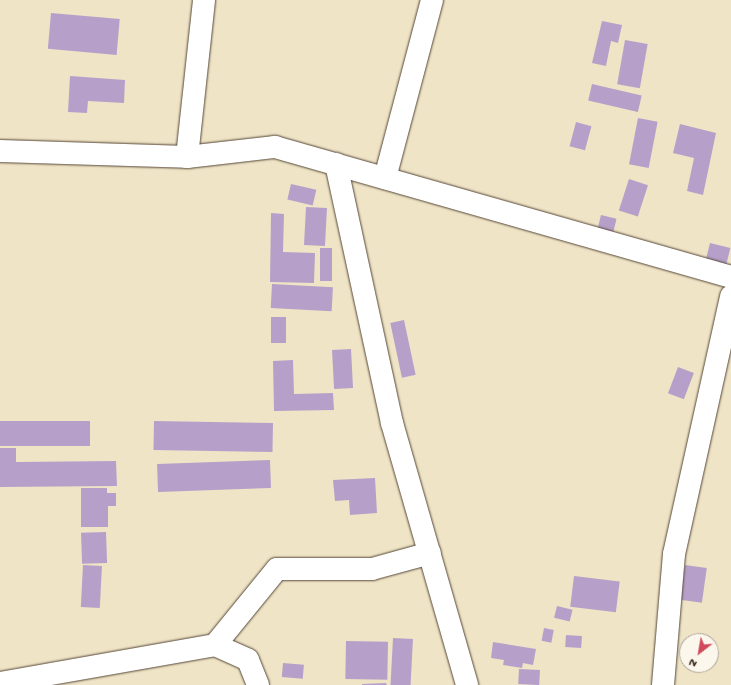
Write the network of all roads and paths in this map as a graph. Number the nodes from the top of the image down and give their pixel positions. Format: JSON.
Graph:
{"nodes":[{"id":1,"x":204,"y":0,"type":"edge"},
{"id":2,"x":432,"y":0,"type":"edge"},
{"id":3,"x":0,"y":151,"type":"edge"},
{"id":4,"x":187,"y":157,"type":"junction"},
{"id":5,"x":336,"y":164,"type":"junction"},
{"id":6,"x":386,"y":178,"type":"junction"},
{"id":7,"x":731,"y":276,"type":"edge"},
{"id":8,"x":731,"y":296,"type":"edge"},
{"id":9,"x":430,"y":553,"type":"junction"},
{"id":10,"x":216,"y":645,"type":"junction"},
{"id":11,"x":0,"y":683,"type":"edge"},
{"id":12,"x":258,"y":685,"type":"edge"},
{"id":13,"x":467,"y":685,"type":"edge"},
{"id":14,"x":663,"y":685,"type":"edge"}],
"edges":[{"from":1,"to":4,"type":"street"},
{"from":2,"to":6,"type":"street"},
{"from":3,"to":4,"type":"street"},
{"from":4,"to":5,"type":"street"},
{"from":5,"to":6,"type":"street"},
{"from":5,"to":9,"type":"street"},
{"from":6,"to":7,"type":"street"},
{"from":8,"to":14,"type":"street"},
{"from":9,"to":10,"type":"street"},
{"from":9,"to":13,"type":"street"},
{"from":10,"to":11,"type":"street"},
{"from":10,"to":12,"type":"street"}]}
